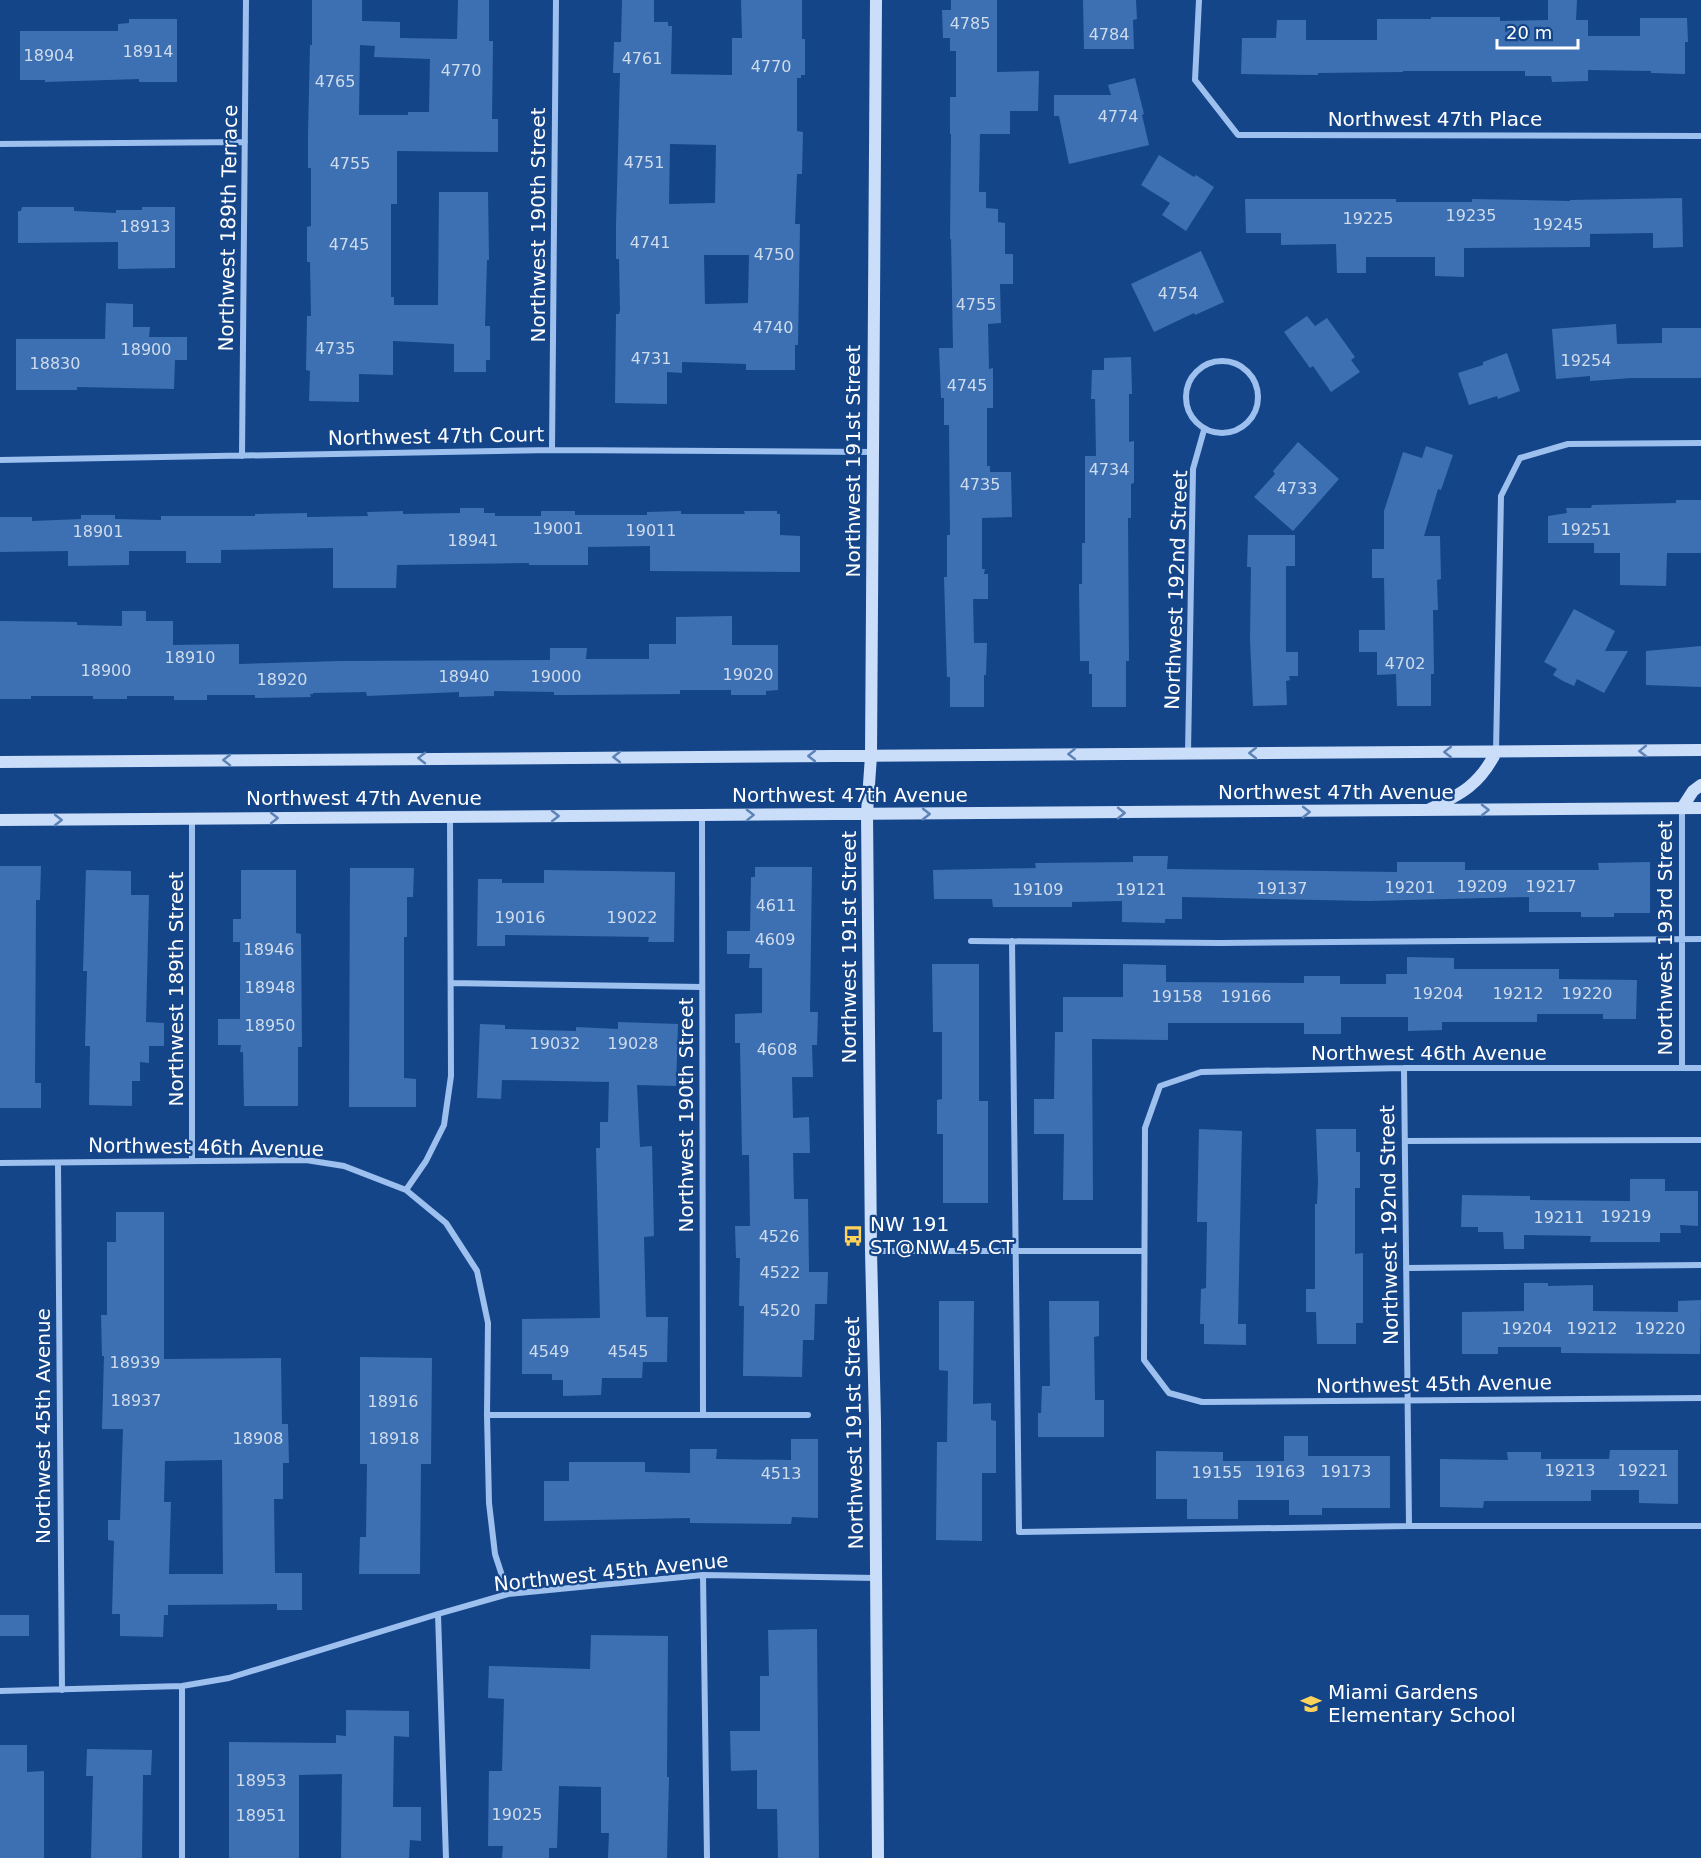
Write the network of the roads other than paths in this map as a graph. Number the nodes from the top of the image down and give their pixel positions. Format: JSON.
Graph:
{"nodes":[{"id":1,"x":246,"y":0,"type":"edge"},
{"id":2,"x":556,"y":0,"type":"edge"},
{"id":3,"x":876,"y":0,"type":"edge"},
{"id":4,"x":1199,"y":0,"type":"edge"},
{"id":5,"x":1701,"y":136,"type":"edge"},
{"id":6,"x":245,"y":142,"type":"junction"},
{"id":7,"x":0,"y":144,"type":"edge"},
{"id":8,"x":1204,"y":430,"type":"junction"},
{"id":9,"x":1701,"y":443,"type":"edge"},
{"id":10,"x":552,"y":450,"type":"junction"},
{"id":11,"x":872,"y":452,"type":"junction"},
{"id":12,"x":242,"y":456,"type":"junction"},
{"id":13,"x":0,"y":460,"type":"edge"},
{"id":14,"x":1701,"y":750,"type":"edge"},
{"id":15,"x":1496,"y":752,"type":"junction"},
{"id":16,"x":1188,"y":753,"type":"junction"},
{"id":17,"x":871,"y":756,"type":"junction"},
{"id":18,"x":0,"y":762,"type":"edge"},
{"id":19,"x":1701,"y":785,"type":"edge"},
{"id":20,"x":1682,"y":808,"type":"junction"},
{"id":21,"x":1701,"y":808,"type":"edge"},
{"id":22,"x":1427,"y":811,"type":"junction"},
{"id":23,"x":867,"y":813,"type":"junction"},
{"id":24,"x":702,"y":816,"type":"junction"},
{"id":25,"x":450,"y":817,"type":"junction"},
{"id":26,"x":192,"y":819,"type":"junction"},
{"id":27,"x":0,"y":820,"type":"edge"},
{"id":28,"x":1682,"y":939,"type":"junction"},
{"id":29,"x":1701,"y":939,"type":"edge"},
{"id":30,"x":1012,"y":940,"type":"junction"},
{"id":31,"x":971,"y":941,"type":"dead end"},
{"id":32,"x":451,"y":983,"type":"junction"},
{"id":33,"x":702,"y":987,"type":"junction"},
{"id":34,"x":1404,"y":1068,"type":"junction"},
{"id":35,"x":1682,"y":1068,"type":"junction"},
{"id":36,"x":1701,"y":1068,"type":"edge"},
{"id":37,"x":1701,"y":1140,"type":"edge"},
{"id":38,"x":1405,"y":1142,"type":"junction"},
{"id":39,"x":192,"y":1160,"type":"junction"},
{"id":40,"x":58,"y":1162,"type":"junction"},
{"id":41,"x":0,"y":1164,"type":"edge"},
{"id":42,"x":406,"y":1190,"type":"junction"},
{"id":43,"x":871,"y":1251,"type":"junction"},
{"id":44,"x":1016,"y":1251,"type":"junction"},
{"id":45,"x":1144,"y":1251,"type":"junction"},
{"id":46,"x":1701,"y":1265,"type":"edge"},
{"id":47,"x":1406,"y":1268,"type":"junction"},
{"id":48,"x":1701,"y":1398,"type":"edge"},
{"id":49,"x":1407,"y":1401,"type":"junction"},
{"id":50,"x":487,"y":1414,"type":"junction"},
{"id":51,"x":703,"y":1415,"type":"junction"},
{"id":52,"x":808,"y":1415,"type":"dead end"},
{"id":53,"x":1409,"y":1526,"type":"junction"},
{"id":54,"x":1701,"y":1526,"type":"edge"},
{"id":55,"x":704,"y":1575,"type":"junction"},
{"id":56,"x":875,"y":1578,"type":"junction"},
{"id":57,"x":508,"y":1594,"type":"junction"},
{"id":58,"x":438,"y":1614,"type":"junction"},
{"id":59,"x":182,"y":1686,"type":"junction"},
{"id":60,"x":62,"y":1690,"type":"junction"},
{"id":61,"x":0,"y":1691,"type":"edge"},
{"id":62,"x":182,"y":1858,"type":"edge"},
{"id":63,"x":446,"y":1858,"type":"edge"},
{"id":64,"x":707,"y":1858,"type":"edge"},
{"id":65,"x":879,"y":1858,"type":"edge"}],
"edges":[{"from":1,"to":6,"type":"street","name":"Northwest 189th Terrace"},
{"from":2,"to":10,"type":"street","name":"Northwest 190th Street"},
{"from":3,"to":11,"type":"main road","name":"Northwest 191st Street"},
{"from":4,"to":5,"type":"street","name":"Northwest 47th Place"},
{"from":6,"to":7,"type":"street"},
{"from":6,"to":12,"type":"street","name":"Northwest 189th Terrace"},
{"from":8,"to":8,"type":"street"},
{"from":8,"to":16,"type":"street","name":"Northwest 192nd Street"},
{"from":9,"to":15,"type":"street"},
{"from":10,"to":11,"type":"street","name":"Northwest 47th Court"},
{"from":10,"to":12,"type":"street","name":"Northwest 47th Court"},
{"from":11,"to":17,"type":"main road","name":"Northwest 191st Street"},
{"from":12,"to":13,"type":"street","name":"Northwest 47th Court"},
{"from":14,"to":15,"type":"main road","name":"Northwest 47th Avenue","one_way":true},
{"from":15,"to":16,"type":"main road","name":"Northwest 47th Avenue","one_way":true},
{"from":15,"to":22,"type":"main road"},
{"from":16,"to":17,"type":"main road","name":"Northwest 47th Avenue","one_way":true},
{"from":17,"to":18,"type":"main road","name":"Northwest 47th Avenue","one_way":true},
{"from":17,"to":23,"type":"main road","name":"Northwest 191st Street"},
{"from":19,"to":20,"type":"main road"},
{"from":20,"to":21,"type":"main road","name":"Northwest 47th Avenue"},
{"from":22,"to":20,"type":"main road","name":"Northwest 47th Avenue","one_way":true},
{"from":20,"to":28,"type":"street","name":"Northwest 193rd Street"},
{"from":23,"to":22,"type":"main road","name":"Northwest 47th Avenue","one_way":true},
{"from":24,"to":23,"type":"main road","name":"Northwest 47th Avenue","one_way":true},
{"from":23,"to":43,"type":"main road","name":"Northwest 191st Street"},
{"from":25,"to":24,"type":"main road","name":"Northwest 47th Avenue","one_way":true},
{"from":24,"to":33,"type":"street","name":"Northwest 190th Street"},
{"from":26,"to":25,"type":"main road","name":"Northwest 47th Avenue","one_way":true},
{"from":25,"to":32,"type":"street"},
{"from":27,"to":26,"type":"main road","name":"Northwest 47th Avenue","one_way":true},
{"from":26,"to":39,"type":"street","name":"Northwest 189th Street"},
{"from":28,"to":29,"type":"street"},
{"from":28,"to":30,"type":"street"},
{"from":28,"to":35,"type":"street","name":"Northwest 193rd Street"},
{"from":30,"to":31,"type":"street"},
{"from":30,"to":44,"type":"street"},
{"from":32,"to":33,"type":"street"},
{"from":32,"to":42,"type":"street"},
{"from":33,"to":51,"type":"street","name":"Northwest 190th Street"},
{"from":34,"to":35,"type":"street","name":"Northwest 46th Avenue"},
{"from":34,"to":38,"type":"street","name":"Northwest 192nd Street"},
{"from":34,"to":45,"type":"street","name":"Northwest 46th Avenue"},
{"from":35,"to":36,"type":"street","name":"Northwest 46th Avenue"},
{"from":37,"to":38,"type":"street"},
{"from":38,"to":47,"type":"street","name":"Northwest 192nd Street"},
{"from":39,"to":40,"type":"street","name":"Northwest 46th Avenue"},
{"from":39,"to":42,"type":"street","name":"Northwest 46th Avenue"},
{"from":40,"to":41,"type":"street","name":"Northwest 46th Avenue"},
{"from":40,"to":60,"type":"street","name":"Northwest 45th Avenue"},
{"from":42,"to":50,"type":"street"},
{"from":43,"to":44,"type":"street"},
{"from":43,"to":56,"type":"main road","name":"Northwest 191st Street"},
{"from":44,"to":45,"type":"street"},
{"from":44,"to":53,"type":"street"},
{"from":45,"to":49,"type":"street","name":"Northwest 45th Avenue"},
{"from":46,"to":47,"type":"street"},
{"from":47,"to":49,"type":"street","name":"Northwest 192nd Street"},
{"from":48,"to":49,"type":"street","name":"Northwest 45th Avenue"},
{"from":49,"to":53,"type":"street","name":"Northwest 192nd Street"},
{"from":50,"to":51,"type":"street"},
{"from":50,"to":57,"type":"street"},
{"from":51,"to":52,"type":"street"},
{"from":53,"to":54,"type":"street"},
{"from":55,"to":56,"type":"street","name":"Northwest 45th Avenue"},
{"from":55,"to":57,"type":"street","name":"Northwest 45th Avenue"},
{"from":55,"to":64,"type":"street"},
{"from":56,"to":65,"type":"main road","name":"Northwest 191st Street"},
{"from":57,"to":58,"type":"street","name":"Northwest 45th Avenue"},
{"from":58,"to":59,"type":"street","name":"Northwest 45th Avenue"},
{"from":58,"to":63,"type":"street"},
{"from":59,"to":60,"type":"street","name":"Northwest 45th Avenue"},
{"from":59,"to":62,"type":"street"},
{"from":60,"to":61,"type":"street","name":"Northwest 45th Avenue"}]}
